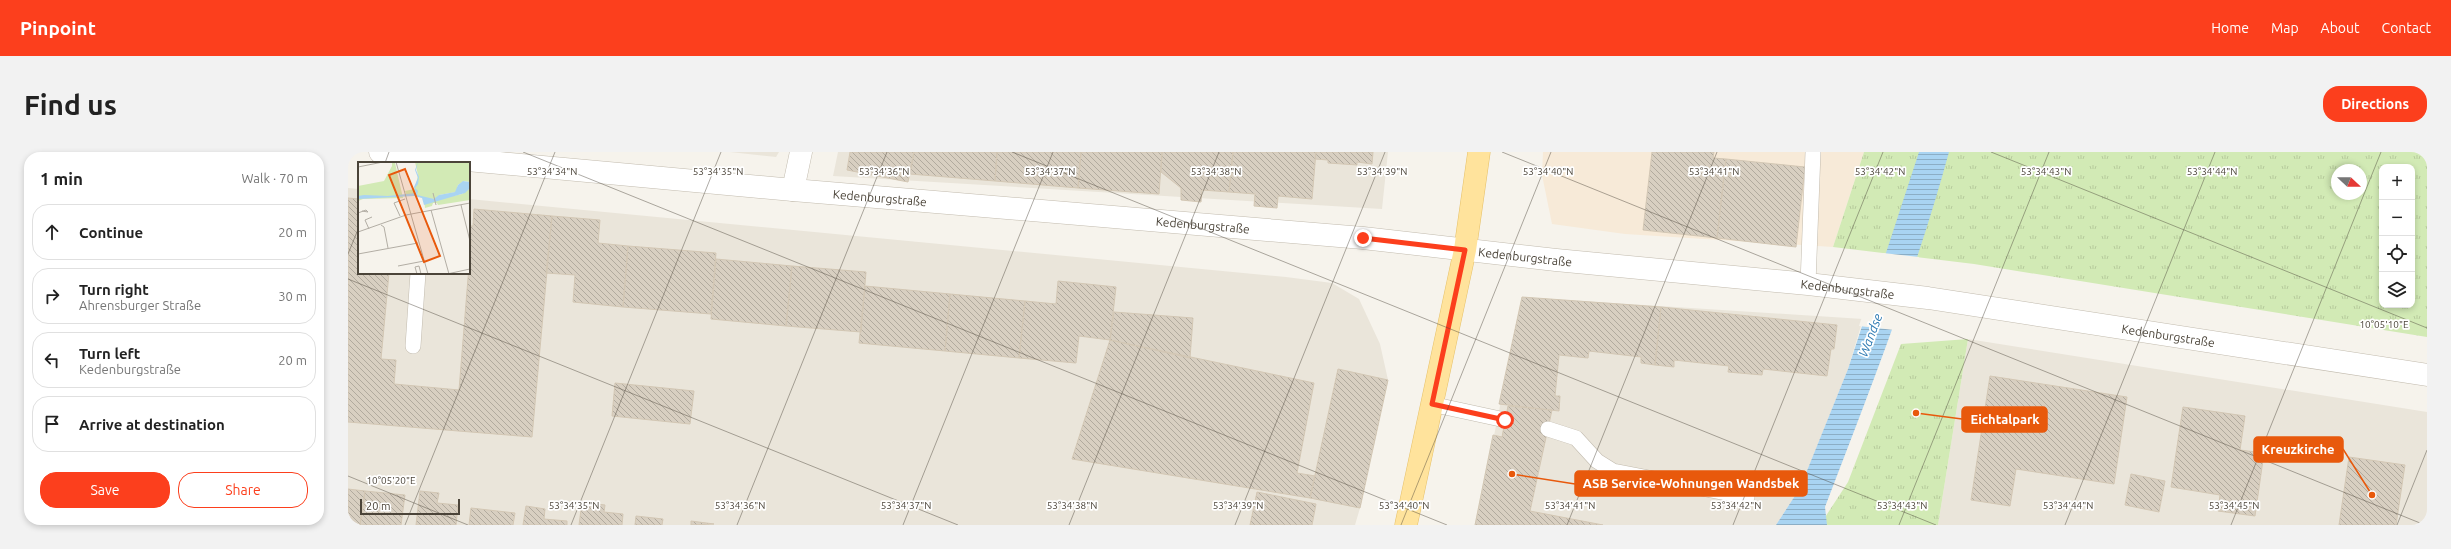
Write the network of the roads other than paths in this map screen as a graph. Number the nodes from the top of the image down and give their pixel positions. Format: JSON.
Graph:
{"nodes":[{"id":1,"x":380,"y":152,"type":"edge"},
{"id":2,"x":801,"y":152,"type":"edge"},
{"id":3,"x":1479,"y":152,"type":"edge"},
{"id":4,"x":1813,"y":152,"type":"edge"},
{"id":5,"x":427,"y":160,"type":"edge"},
{"id":6,"x":451,"y":162,"type":"edge"},
{"id":7,"x":470,"y":164,"type":"edge"},
{"id":8,"x":793,"y":190,"type":"junction"},
{"id":9,"x":1465,"y":250,"type":"junction"},
{"id":10,"x":418,"y":274,"type":"edge"},
{"id":11,"x":1808,"y":284,"type":"junction"},
{"id":12,"x":413,"y":346,"type":"dead end"},
{"id":13,"x":2427,"y":375,"type":"edge"},
{"id":14,"x":1432,"y":404,"type":"junction"},
{"id":15,"x":1505,"y":420,"type":"dead end"},
{"id":16,"x":1548,"y":429,"type":"dead end"},
{"id":17,"x":1748,"y":497,"type":"dead end"},
{"id":18,"x":1406,"y":525,"type":"edge"}],
"edges":[{"from":1,"to":5,"type":"street","name":"Kedenburgstraße"},
{"from":2,"to":8,"type":"street"},
{"from":3,"to":9,"type":"main road"},
{"from":4,"to":11,"type":"lane"},
{"from":5,"to":6,"type":"street","name":"Kedenburgstraße"},
{"from":7,"to":8,"type":"street","name":"Kedenburgstraße"},
{"from":8,"to":9,"type":"street","name":"Kedenburgstraße"},
{"from":9,"to":11,"type":"street","name":"Kedenburgstraße"},
{"from":9,"to":14,"type":"main road"},
{"from":10,"to":12,"type":"lane"},
{"from":11,"to":13,"type":"street","name":"Kedenburgstraße"},
{"from":14,"to":15,"type":"lane"},
{"from":14,"to":18,"type":"main road"},
{"from":16,"to":17,"type":"lane"}]}
